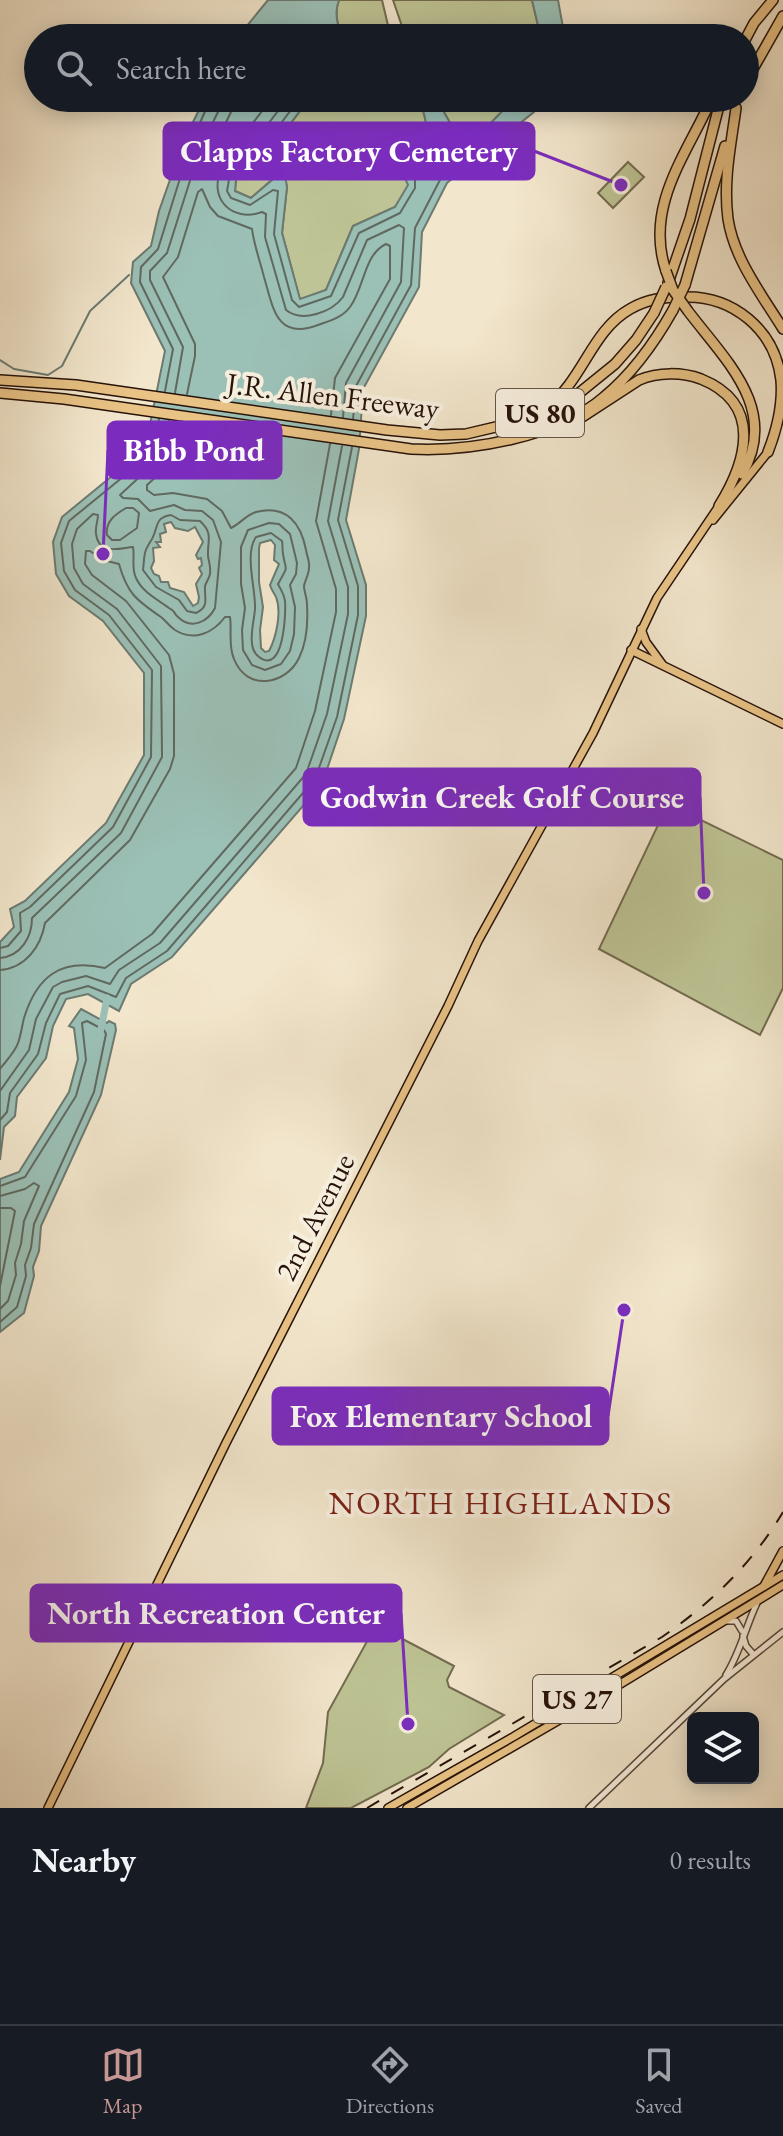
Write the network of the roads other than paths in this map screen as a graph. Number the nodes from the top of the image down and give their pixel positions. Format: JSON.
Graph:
{"nodes":[{"id":1,"x":773,"y":0,"type":"edge"},
{"id":2,"x":783,"y":16,"type":"edge"},
{"id":3,"x":753,"y":24,"type":"edge"},
{"id":4,"x":759,"y":58,"type":"edge"},
{"id":5,"x":705,"y":112,"type":"edge"},
{"id":6,"x":717,"y":112,"type":"edge"},
{"id":7,"x":735,"y":112,"type":"edge"},
{"id":8,"x":737,"y":112,"type":"edge"},
{"id":9,"x":783,"y":329,"type":"edge"},
{"id":10,"x":0,"y":380,"type":"edge"},
{"id":11,"x":0,"y":393,"type":"edge"},
{"id":12,"x":524,"y":419,"type":"junction"},
{"id":13,"x":783,"y":428,"type":"edge"},
{"id":14,"x":481,"y":447,"type":"junction"},
{"id":15,"x":768,"y":452,"type":"junction"},
{"id":16,"x":719,"y":506,"type":"junction"},
{"id":17,"x":701,"y":534,"type":"junction"},
{"id":18,"x":641,"y":629,"type":"junction"},
{"id":19,"x":637,"y":638,"type":"junction"},
{"id":20,"x":631,"y":650,"type":"junction"},
{"id":21,"x":661,"y":662,"type":"junction"},
{"id":22,"x":783,"y":724,"type":"edge"},
{"id":23,"x":783,"y":1551,"type":"edge"},
{"id":24,"x":783,"y":1575,"type":"edge"},
{"id":25,"x":764,"y":1585,"type":"junction"},
{"id":26,"x":783,"y":1585,"type":"edge"},
{"id":27,"x":757,"y":1603,"type":"junction"},
{"id":28,"x":726,"y":1621,"type":"junction"},
{"id":29,"x":783,"y":1632,"type":"edge"},
{"id":30,"x":743,"y":1634,"type":"junction"},
{"id":31,"x":753,"y":1654,"type":"junction"},
{"id":32,"x":724,"y":1679,"type":"junction"},
{"id":33,"x":48,"y":1808,"type":"edge"},
{"id":34,"x":388,"y":1808,"type":"edge"},
{"id":35,"x":407,"y":1808,"type":"edge"},
{"id":36,"x":589,"y":1808,"type":"edge"}],
"edges":[{"from":1,"to":3,"type":"highway"},
{"from":2,"to":4,"type":"highway"},
{"from":5,"to":16,"type":"highway","bridge":true},
{"from":6,"to":12,"type":"highway","name":"J.R. Allen Freeway","number":"US 80","bridge":true},
{"from":7,"to":14,"type":"highway","name":"J.R. Allen Freeway","number":"US 80","bridge":true},
{"from":8,"to":9,"type":"highway"},
{"from":10,"to":12,"type":"highway","name":"J.R. Allen Freeway","number":"US 80"},
{"from":11,"to":14,"type":"highway","name":"J.R. Allen Freeway","number":"US 80"},
{"from":12,"to":15,"type":"highway"},
{"from":13,"to":15,"type":"highway"},
{"from":14,"to":16,"type":"highway"},
{"from":15,"to":17,"type":"main road"},
{"from":16,"to":17,"type":"main road"},
{"from":17,"to":18,"type":"main road","name":"2nd Avenue"},
{"from":18,"to":19,"type":"main road","name":"2nd Avenue"},
{"from":18,"to":21,"type":"main road"},
{"from":19,"to":20,"type":"main road","name":"2nd Avenue"},
{"from":19,"to":21,"type":"main road"},
{"from":20,"to":21,"type":"main road"},
{"from":20,"to":33,"type":"main road","name":"2nd Avenue"},
{"from":21,"to":22,"type":"main road"},
{"from":23,"to":25,"type":"main road"},
{"from":24,"to":25,"type":"main road","number":"US 27"},
{"from":25,"to":27,"type":"main road"},
{"from":25,"to":34,"type":"main road","number":"US 27"},
{"from":26,"to":27,"type":"main road","number":"US 27"},
{"from":27,"to":28,"type":"main road","number":"US 27"},
{"from":27,"to":30,"type":"street"},
{"from":28,"to":30,"type":"street"},
{"from":28,"to":35,"type":"main road","number":"US 27"},
{"from":29,"to":31,"type":"street"},
{"from":30,"to":31,"type":"street"},
{"from":30,"to":32,"type":"street"},
{"from":31,"to":32,"type":"street"},
{"from":32,"to":36,"type":"street"}]}
